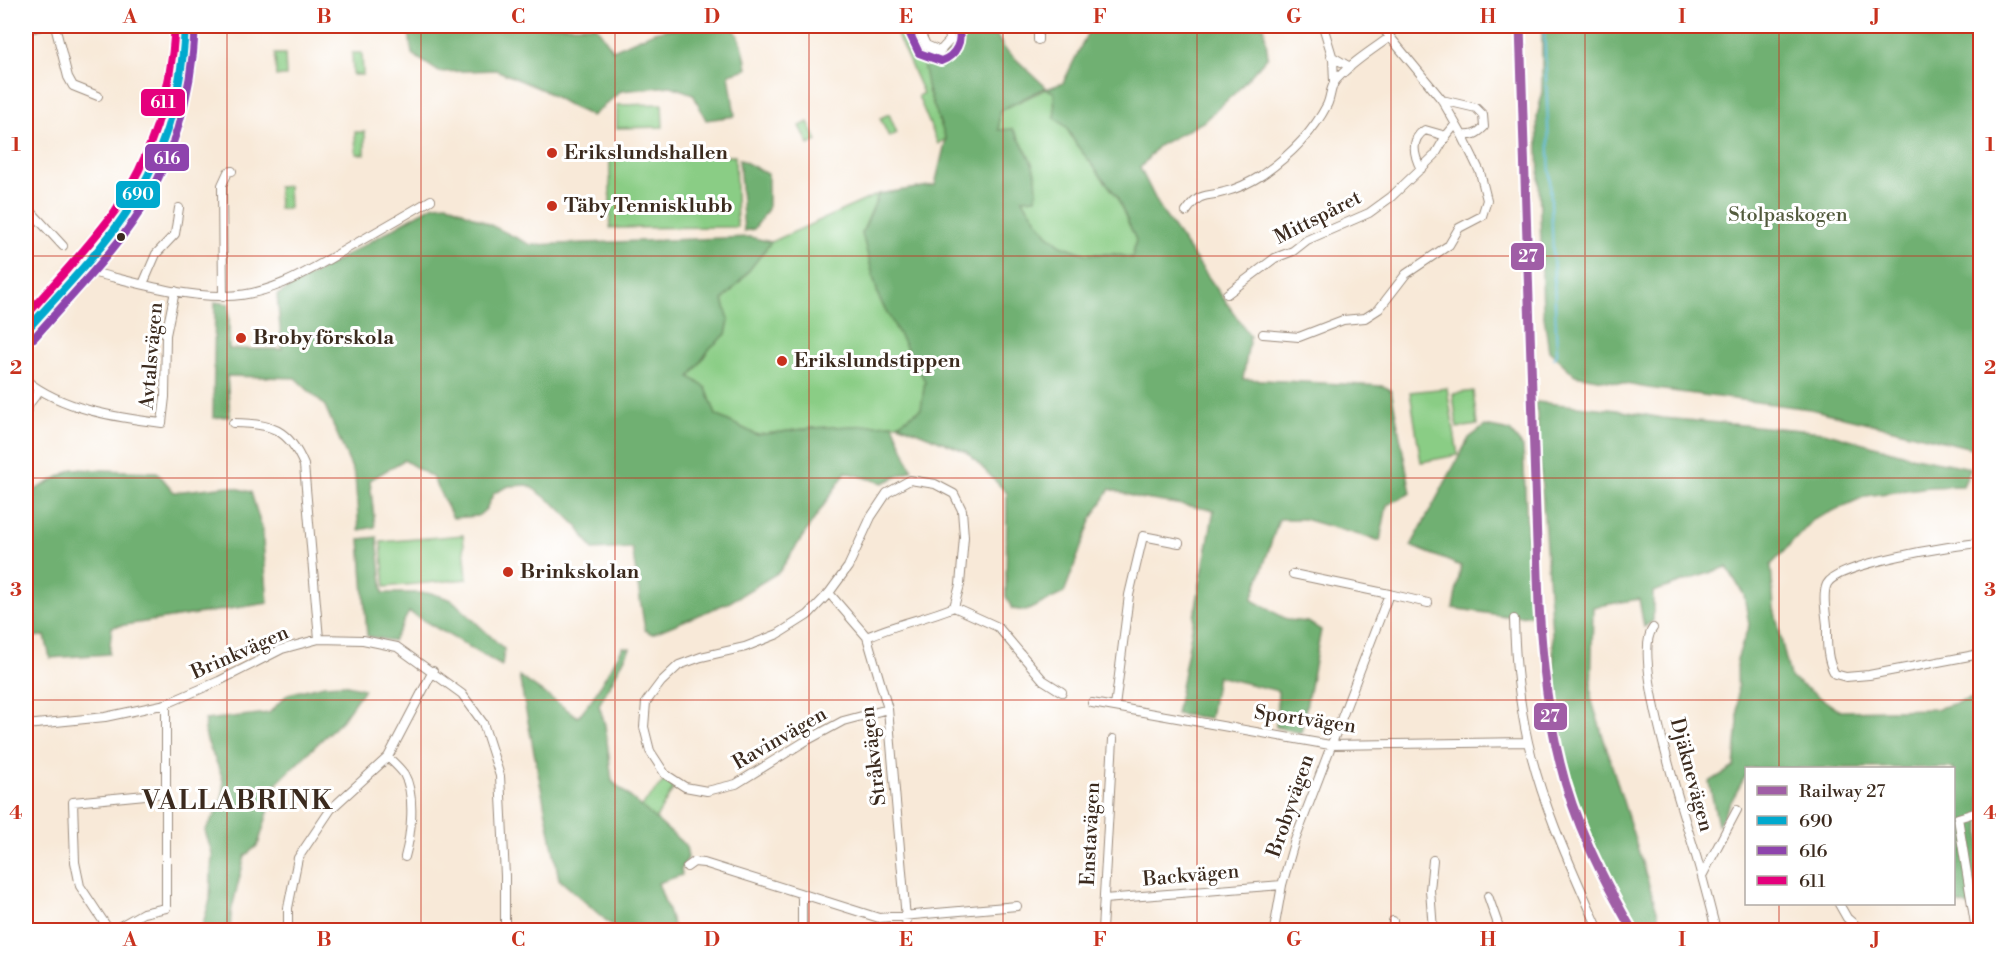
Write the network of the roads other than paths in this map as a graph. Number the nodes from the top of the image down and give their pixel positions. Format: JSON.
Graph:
{"nodes":[{"id":1,"x":43,"y":26,"type":"edge"},
{"id":2,"x":55,"y":26,"type":"edge"},
{"id":3,"x":185,"y":26,"type":"edge"},
{"id":4,"x":917,"y":26,"type":"edge"},
{"id":5,"x":944,"y":26,"type":"edge"},
{"id":6,"x":1038,"y":26,"type":"edge"},
{"id":7,"x":1323,"y":26,"type":"edge"},
{"id":8,"x":1381,"y":26,"type":"edge"},
{"id":9,"x":26,"y":30,"type":"edge"},
{"id":10,"x":1390,"y":37,"type":"junction"},
{"id":11,"x":1038,"y":40,"type":"dead end"},
{"id":12,"x":1331,"y":56,"type":"junction"},
{"id":13,"x":1350,"y":67,"type":"junction"},
{"id":14,"x":1334,"y":82,"type":"junction"},
{"id":15,"x":98,"y":96,"type":"dead end"},
{"id":16,"x":1442,"y":100,"type":"junction"},
{"id":17,"x":1455,"y":125,"type":"junction"},
{"id":18,"x":1462,"y":135,"type":"junction"},
{"id":19,"x":1446,"y":136,"type":"junction"},
{"id":20,"x":1421,"y":168,"type":"junction"},
{"id":21,"x":232,"y":171,"type":"dead end"},
{"id":22,"x":431,"y":200,"type":"dead end"},
{"id":23,"x":26,"y":206,"type":"edge"},
{"id":24,"x":179,"y":208,"type":"dead end"},
{"id":25,"x":1186,"y":212,"type":"dead end"},
{"id":26,"x":63,"y":246,"type":"dead end"},
{"id":27,"x":84,"y":265,"type":"junction"},
{"id":28,"x":143,"y":284,"type":"junction"},
{"id":29,"x":175,"y":291,"type":"junction"},
{"id":30,"x":1227,"y":294,"type":"dead end"},
{"id":31,"x":223,"y":297,"type":"junction"},
{"id":32,"x":26,"y":331,"type":"edge"},
{"id":33,"x":1263,"y":334,"type":"dead end"},
{"id":34,"x":26,"y":380,"type":"edge"},
{"id":35,"x":39,"y":391,"type":"junction"},
{"id":36,"x":26,"y":414,"type":"edge"},
{"id":37,"x":233,"y":423,"type":"dead end"},
{"id":38,"x":1179,"y":543,"type":"dead end"},
{"id":39,"x":1980,"y":543,"type":"edge"},
{"id":40,"x":1293,"y":574,"type":"dead end"},
{"id":41,"x":829,"y":593,"type":"junction"},
{"id":42,"x":1389,"y":594,"type":"junction"},
{"id":43,"x":1428,"y":603,"type":"dead end"},
{"id":44,"x":954,"y":607,"type":"junction"},
{"id":45,"x":1514,"y":619,"type":"dead end"},
{"id":46,"x":1653,"y":628,"type":"dead end"},
{"id":47,"x":867,"y":637,"type":"junction"},
{"id":48,"x":319,"y":639,"type":"junction"},
{"id":49,"x":1980,"y":654,"type":"edge"},
{"id":50,"x":433,"y":671,"type":"junction"},
{"id":51,"x":1062,"y":692,"type":"dead end"},
{"id":52,"x":1092,"y":703,"type":"dead end"},
{"id":53,"x":166,"y":704,"type":"junction"},
{"id":54,"x":1115,"y":707,"type":"junction"},
{"id":55,"x":888,"y":709,"type":"junction"},
{"id":56,"x":26,"y":725,"type":"edge"},
{"id":57,"x":1113,"y":739,"type":"dead end"},
{"id":58,"x":1528,"y":742,"type":"junction"},
{"id":59,"x":1330,"y":745,"type":"junction"},
{"id":60,"x":388,"y":757,"type":"junction"},
{"id":61,"x":166,"y":793,"type":"junction"},
{"id":62,"x":1737,"y":810,"type":"dead end"},
{"id":63,"x":1978,"y":812,"type":"dead end"},
{"id":64,"x":405,"y":857,"type":"dead end"},
{"id":65,"x":1433,"y":860,"type":"dead end"},
{"id":66,"x":687,"y":867,"type":"dead end"},
{"id":67,"x":1702,"y":876,"type":"junction"},
{"id":68,"x":1282,"y":885,"type":"junction"},
{"id":69,"x":802,"y":895,"type":"junction"},
{"id":70,"x":1488,"y":896,"type":"dead end"},
{"id":71,"x":1104,"y":899,"type":"junction"},
{"id":72,"x":1840,"y":905,"type":"edge"},
{"id":73,"x":1017,"y":906,"type":"dead end"},
{"id":74,"x":907,"y":914,"type":"junction"},
{"id":75,"x":111,"y":930,"type":"edge"},
{"id":76,"x":288,"y":930,"type":"edge"},
{"id":77,"x":506,"y":930,"type":"edge"},
{"id":78,"x":802,"y":930,"type":"edge"},
{"id":79,"x":907,"y":930,"type":"edge"},
{"id":80,"x":1102,"y":930,"type":"edge"},
{"id":81,"x":1274,"y":930,"type":"edge"},
{"id":82,"x":1433,"y":930,"type":"edge"},
{"id":83,"x":1500,"y":930,"type":"edge"},
{"id":84,"x":1599,"y":930,"type":"edge"},
{"id":85,"x":1716,"y":930,"type":"edge"},
{"id":86,"x":1861,"y":930,"type":"edge"},
{"id":87,"x":1976,"y":930,"type":"edge"}],
"edges":[{"from":1,"to":9,"type":"street"},
{"from":2,"to":15,"type":"street"},
{"from":3,"to":27,"type":"main road"},
{"from":4,"to":5,"type":"street"},
{"from":6,"to":11,"type":"street"},
{"from":7,"to":12,"type":"street"},
{"from":8,"to":10,"type":"street"},
{"from":10,"to":13,"type":"street"},
{"from":10,"to":16,"type":"street"},
{"from":12,"to":13,"type":"street"},
{"from":12,"to":14,"type":"street"},
{"from":13,"to":14,"type":"street"},
{"from":14,"to":25,"type":"street"},
{"from":16,"to":17,"type":"street"},
{"from":16,"to":18,"type":"street"},
{"from":17,"to":18,"type":"street"},
{"from":17,"to":19,"type":"street","name":"Mittspåret"},
{"from":18,"to":33,"type":"street"},
{"from":19,"to":20,"type":"street","name":"Mittspåret"},
{"from":19,"to":20,"type":"street"},
{"from":20,"to":30,"type":"street","name":"Mittspåret"},
{"from":21,"to":31,"type":"street"},
{"from":22,"to":31,"type":"street"},
{"from":23,"to":26,"type":"street"},
{"from":24,"to":28,"type":"street"},
{"from":27,"to":28,"type":"street"},
{"from":27,"to":32,"type":"main road"},
{"from":28,"to":29,"type":"street"},
{"from":29,"to":31,"type":"street"},
{"from":29,"to":35,"type":"street","name":"Avtalsvägen"},
{"from":34,"to":35,"type":"street","name":"Avtalsvägen"},
{"from":35,"to":36,"type":"street"},
{"from":37,"to":48,"type":"street"},
{"from":38,"to":54,"type":"street"},
{"from":39,"to":49,"type":"street"},
{"from":40,"to":42,"type":"street"},
{"from":41,"to":44,"type":"street","name":"Ravinvägen"},
{"from":41,"to":47,"type":"street","name":"Stråkvägen"},
{"from":41,"to":55,"type":"street","name":"Ravinvägen"},
{"from":42,"to":43,"type":"street"},
{"from":42,"to":59,"type":"street","name":"Brobyvägen"},
{"from":44,"to":47,"type":"street"},
{"from":44,"to":51,"type":"street"},
{"from":45,"to":58,"type":"street"},
{"from":46,"to":67,"type":"street","name":"Djäknevägen"},
{"from":47,"to":55,"type":"street","name":"Stråkvägen"},
{"from":48,"to":50,"type":"street","name":"Brinkvägen"},
{"from":48,"to":53,"type":"street","name":"Brinkvägen"},
{"from":50,"to":60,"type":"street"},
{"from":50,"to":77,"type":"street","name":"Brinkvägen"},
{"from":52,"to":54,"type":"street","name":"Sportvägen"},
{"from":53,"to":56,"type":"street","name":"Brinkvägen"},
{"from":53,"to":61,"type":"street"},
{"from":54,"to":59,"type":"street","name":"Sportvägen"},
{"from":55,"to":74,"type":"street","name":"Stråkvägen"},
{"from":57,"to":71,"type":"street","name":"Enstavägen"},
{"from":58,"to":59,"type":"street","name":"Sportvägen"},
{"from":58,"to":84,"type":"street"},
{"from":59,"to":68,"type":"street","name":"Brobyvägen"},
{"from":60,"to":64,"type":"street"},
{"from":60,"to":76,"type":"street"},
{"from":61,"to":75,"type":"street"},
{"from":61,"to":75,"type":"street"},
{"from":62,"to":67,"type":"street"},
{"from":63,"to":87,"type":"street"},
{"from":65,"to":82,"type":"street"},
{"from":66,"to":69,"type":"street"},
{"from":67,"to":85,"type":"street","name":"Djäknevägen"},
{"from":68,"to":71,"type":"street","name":"Backvägen"},
{"from":68,"to":81,"type":"street","name":"Brobyvägen"},
{"from":69,"to":74,"type":"street"},
{"from":69,"to":78,"type":"street"},
{"from":70,"to":83,"type":"street"},
{"from":71,"to":80,"type":"street","name":"Enstavägen"},
{"from":72,"to":86,"type":"street"},
{"from":73,"to":74,"type":"street"},
{"from":74,"to":79,"type":"street","name":"Stråkvägen"}]}
